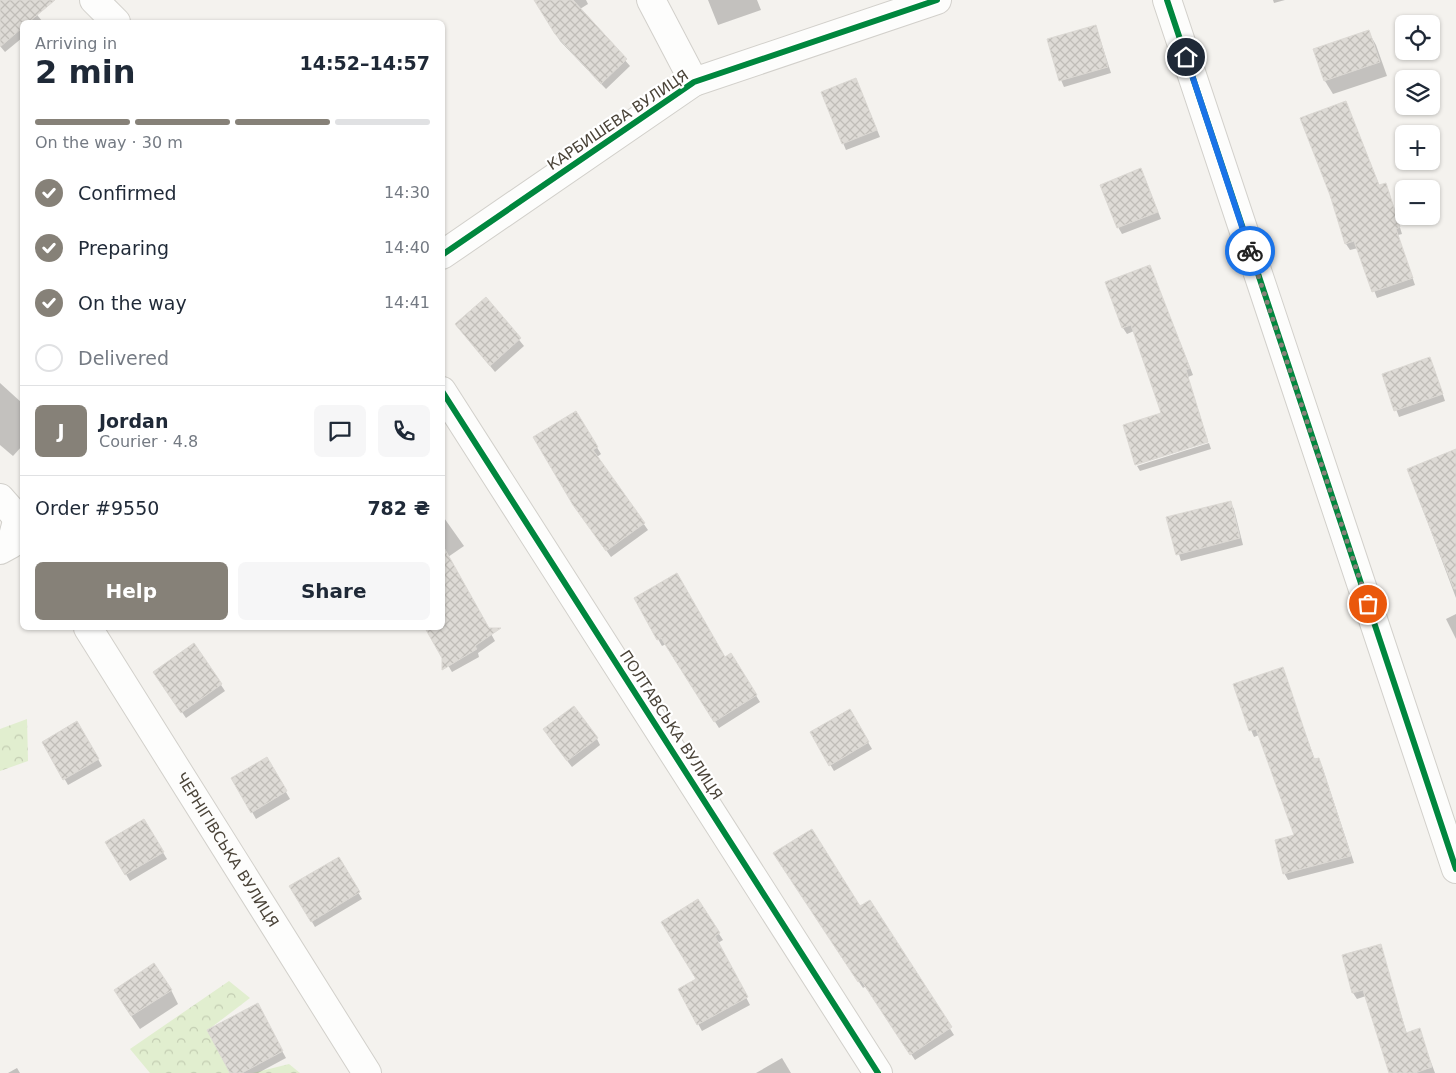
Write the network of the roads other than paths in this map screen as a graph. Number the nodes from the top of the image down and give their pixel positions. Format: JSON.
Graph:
{"nodes":[{"id":1,"x":94,"y":0,"type":"edge"},
{"id":2,"x":651,"y":0,"type":"edge"},
{"id":3,"x":937,"y":0,"type":"edge"},
{"id":4,"x":1167,"y":0,"type":"edge"},
{"id":5,"x":114,"y":20,"type":"edge"},
{"id":6,"x":694,"y":82,"type":"junction"},
{"id":7,"x":445,"y":253,"type":"edge"},
{"id":8,"x":445,"y":396,"type":"edge"},
{"id":9,"x":16,"y":513,"type":"edge"},
{"id":10,"x":0,"y":550,"type":"edge"},
{"id":11,"x":89,"y":630,"type":"edge"},
{"id":12,"x":1456,"y":869,"type":"edge"},
{"id":13,"x":367,"y":1073,"type":"edge"},
{"id":14,"x":878,"y":1073,"type":"edge"}],
"edges":[{"from":1,"to":5,"type":"street"},
{"from":2,"to":6,"type":"street"},
{"from":3,"to":6,"type":"street","name":"КАРБИШЕВА ВУЛИЦЯ"},
{"from":4,"to":12,"type":"street"},
{"from":6,"to":7,"type":"street","name":"КАРБИШЕВА ВУЛИЦЯ"},
{"from":8,"to":14,"type":"street","name":"ПОЛТАВСЬКА ВУЛИЦЯ"},
{"from":9,"to":10,"type":"street"},
{"from":11,"to":13,"type":"street","name":"ЧЕРНІГІВСЬКА ВУЛИЦЯ"}]}
